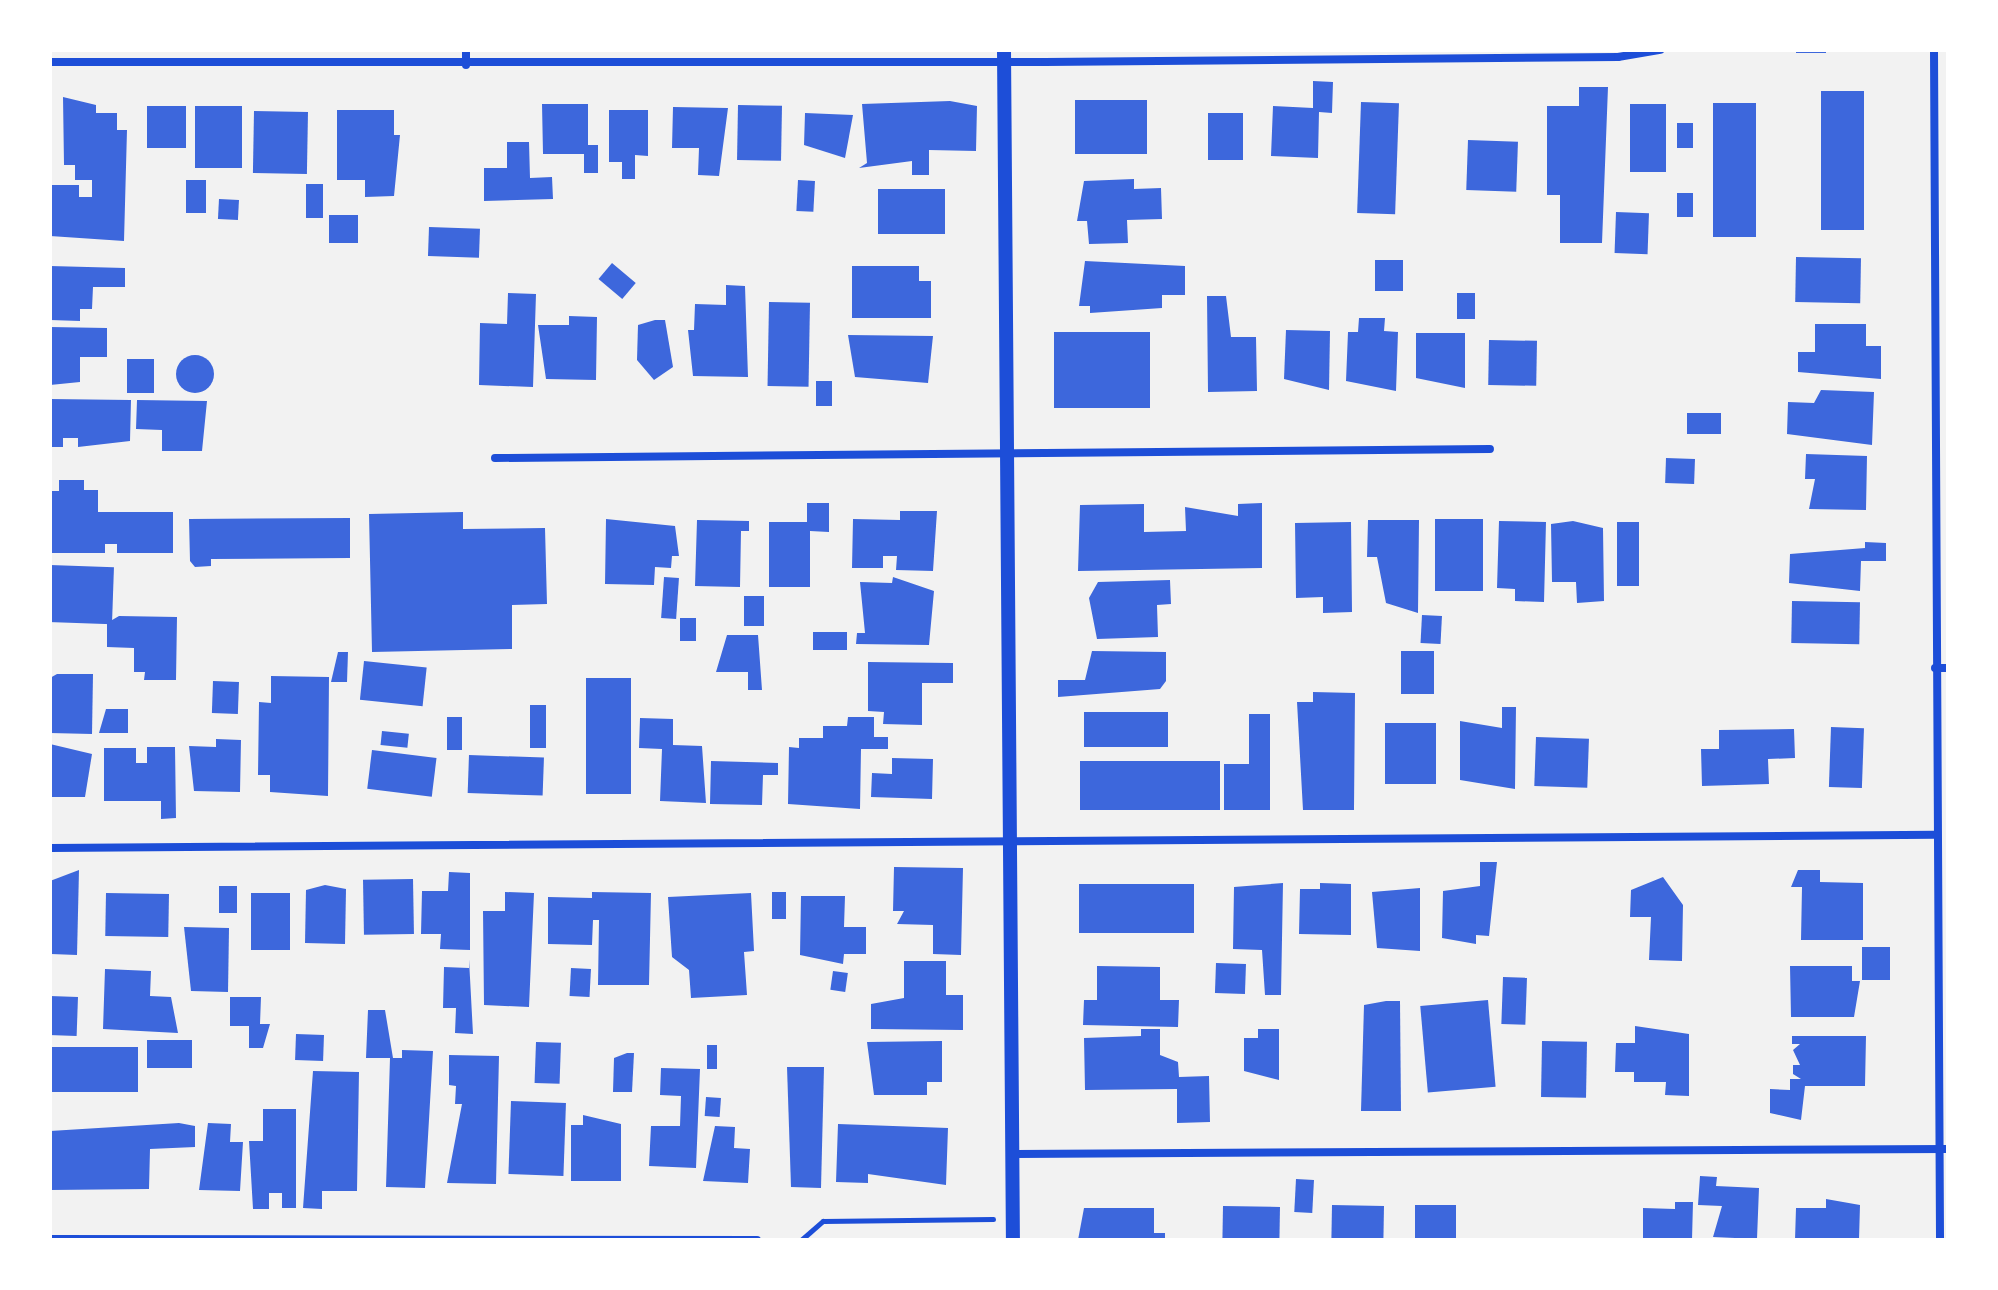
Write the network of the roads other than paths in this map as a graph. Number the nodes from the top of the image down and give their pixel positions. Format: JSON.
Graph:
{"nodes":[{"id":1,"x":466,"y":50,"type":"edge"},
{"id":2,"x":1660,"y":50,"type":"edge"},
{"id":3,"x":1934,"y":50,"type":"edge"},
{"id":4,"x":1004,"y":56,"type":"edge"},
{"id":5,"x":50,"y":62,"type":"edge"},
{"id":6,"x":466,"y":65,"type":"junction"},
{"id":7,"x":1490,"y":449,"type":"dead end"},
{"id":8,"x":1008,"y":452,"type":"junction"},
{"id":9,"x":495,"y":458,"type":"dead end"},
{"id":10,"x":1935,"y":668,"type":"junction"},
{"id":11,"x":1948,"y":668,"type":"edge"},
{"id":12,"x":1935,"y":835,"type":"junction"},
{"id":13,"x":1011,"y":843,"type":"junction"},
{"id":14,"x":50,"y":848,"type":"edge"},
{"id":15,"x":1944,"y":1149,"type":"edge"},
{"id":16,"x":1014,"y":1154,"type":"junction"},
{"id":17,"x":50,"y":1239,"type":"edge"},
{"id":18,"x":757,"y":1240,"type":"edge"},
{"id":19,"x":1013,"y":1240,"type":"edge"},
{"id":20,"x":1940,"y":1240,"type":"edge"}],
"edges":[{"from":1,"to":6,"type":"street"},
{"from":2,"to":4,"type":"street"},
{"from":3,"to":10,"type":"street"},
{"from":4,"to":6,"type":"street"},
{"from":4,"to":8,"type":"street"},
{"from":5,"to":6,"type":"street"},
{"from":7,"to":8,"type":"street"},
{"from":8,"to":9,"type":"street"},
{"from":8,"to":13,"type":"street"},
{"from":10,"to":11,"type":"street"},
{"from":10,"to":12,"type":"street"},
{"from":12,"to":13,"type":"street"},
{"from":12,"to":15,"type":"street"},
{"from":13,"to":14,"type":"street"},
{"from":13,"to":16,"type":"street"},
{"from":15,"to":16,"type":"street"},
{"from":15,"to":20,"type":"street"},
{"from":16,"to":19,"type":"street"},
{"from":17,"to":18,"type":"street"}]}
